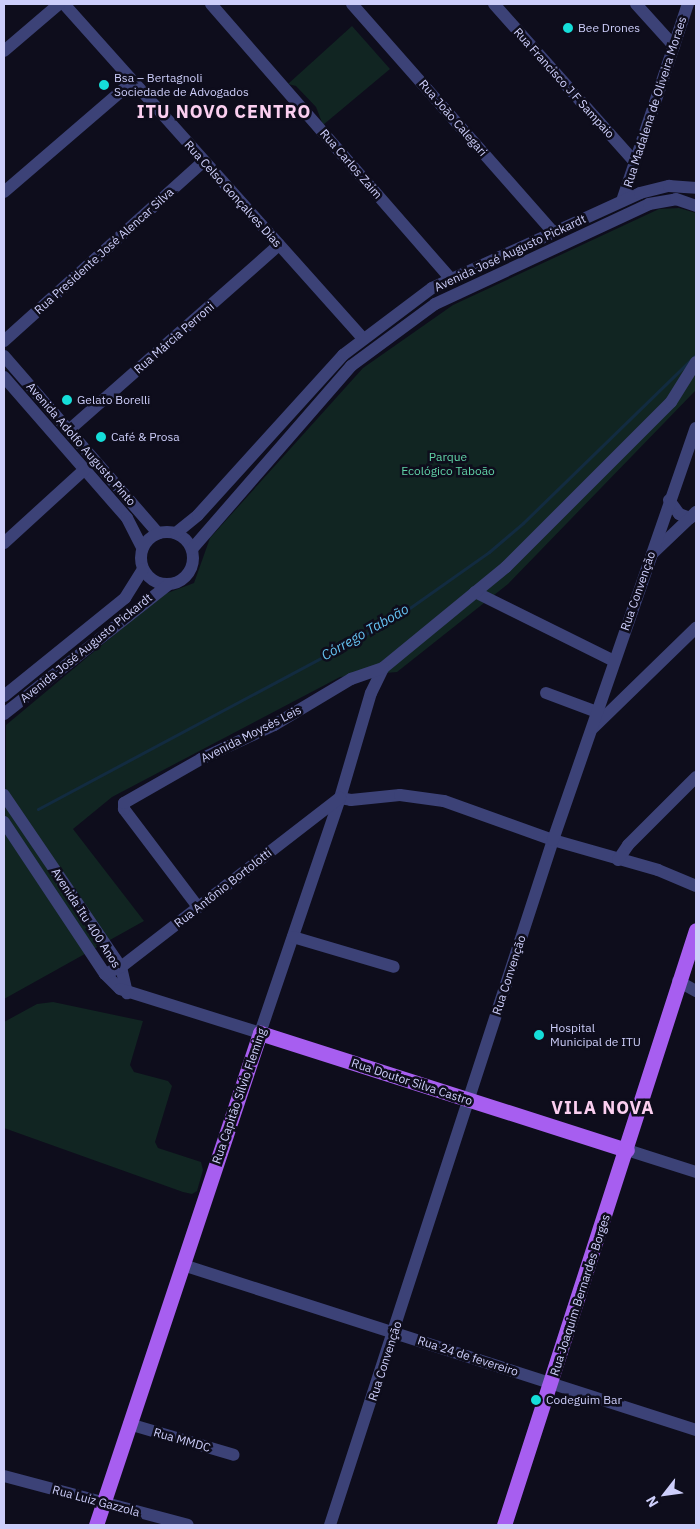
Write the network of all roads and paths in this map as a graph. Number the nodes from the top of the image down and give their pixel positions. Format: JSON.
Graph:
{"nodes":[{"id":1,"x":59,"y":4,"type":"edge"},
{"id":2,"x":64,"y":4,"type":"edge"},
{"id":3,"x":211,"y":4,"type":"edge"},
{"id":4,"x":352,"y":4,"type":"edge"},
{"id":5,"x":494,"y":4,"type":"edge"},
{"id":6,"x":636,"y":4,"type":"edge"},
{"id":7,"x":688,"y":4,"type":"edge"},
{"id":8,"x":674,"y":46,"type":"junction"},
{"id":9,"x":4,"y":51,"type":"edge"},
{"id":10,"x":133,"y":81,"type":"junction"},
{"id":11,"x":204,"y":161,"type":"junction"},
{"id":12,"x":635,"y":162,"type":"junction"},
{"id":13,"x":696,"y":188,"type":"edge"},
{"id":14,"x":4,"y":192,"type":"edge"},
{"id":15,"x":622,"y":201,"type":"junction"},
{"id":16,"x":696,"y":206,"type":"edge"},
{"id":17,"x":554,"y":233,"type":"junction"},
{"id":18,"x":279,"y":245,"type":"junction"},
{"id":19,"x":450,"y":279,"type":"junction"},
{"id":20,"x":363,"y":339,"type":"junction"},
{"id":21,"x":4,"y":341,"type":"edge"},
{"id":22,"x":4,"y":356,"type":"edge"},
{"id":23,"x":696,"y":362,"type":"edge"},
{"id":24,"x":4,"y":378,"type":"edge"},
{"id":25,"x":9,"y":393,"type":"edge"},
{"id":26,"x":696,"y":428,"type":"edge"},
{"id":27,"x":69,"y":430,"type":"junction"},
{"id":28,"x":85,"y":469,"type":"junction"},
{"id":29,"x":669,"y":500,"type":"junction"},
{"id":30,"x":693,"y":515,"type":"edge"},
{"id":31,"x":158,"y":533,"type":"junction"},
{"id":32,"x":176,"y":533,"type":"junction"},
{"id":33,"x":4,"y":544,"type":"edge"},
{"id":34,"x":142,"y":548,"type":"junction"},
{"id":35,"x":192,"y":549,"type":"junction"},
{"id":36,"x":650,"y":556,"type":"junction"},
{"id":37,"x":143,"y":569,"type":"junction"},
{"id":38,"x":168,"y":584,"type":"junction"},
{"id":39,"x":475,"y":592,"type":"junction"},
{"id":40,"x":696,"y":628,"type":"edge"},
{"id":41,"x":614,"y":662,"type":"junction"},
{"id":42,"x":383,"y":668,"type":"junction"},
{"id":43,"x":546,"y":693,"type":"dead end"},
{"id":44,"x":4,"y":696,"type":"edge"},
{"id":45,"x":597,"y":712,"type":"junction"},
{"id":46,"x":4,"y":714,"type":"edge"},
{"id":47,"x":591,"y":730,"type":"junction"},
{"id":48,"x":696,"y":778,"type":"edge"},
{"id":49,"x":4,"y":795,"type":"edge"},
{"id":50,"x":340,"y":798,"type":"junction"},
{"id":51,"x":4,"y":822,"type":"edge"},
{"id":52,"x":552,"y":840,"type":"junction"},
{"id":53,"x":618,"y":860,"type":"junction"},
{"id":54,"x":696,"y":886,"type":"edge"},
{"id":55,"x":198,"y":907,"type":"junction"},
{"id":56,"x":696,"y":930,"type":"edge"},
{"id":57,"x":293,"y":937,"type":"junction"},
{"id":58,"x":121,"y":967,"type":"junction"},
{"id":59,"x":394,"y":967,"type":"dead end"},
{"id":60,"x":105,"y":974,"type":"junction"},
{"id":61,"x":678,"y":980,"type":"junction"},
{"id":62,"x":696,"y":991,"type":"edge"},
{"id":63,"x":128,"y":993,"type":"junction"},
{"id":64,"x":260,"y":1033,"type":"junction"},
{"id":65,"x":470,"y":1100,"type":"junction"},
{"id":66,"x":627,"y":1150,"type":"junction"},
{"id":67,"x":696,"y":1172,"type":"edge"},
{"id":68,"x":183,"y":1265,"type":"junction"},
{"id":69,"x":394,"y":1332,"type":"junction"},
{"id":70,"x":552,"y":1383,"type":"junction"},
{"id":71,"x":130,"y":1424,"type":"junction"},
{"id":72,"x":696,"y":1430,"type":"edge"},
{"id":73,"x":234,"y":1455,"type":"dead end"},
{"id":74,"x":4,"y":1476,"type":"edge"},
{"id":75,"x":103,"y":1503,"type":"junction"},
{"id":76,"x":96,"y":1525,"type":"edge"},
{"id":77,"x":188,"y":1525,"type":"edge"},
{"id":78,"x":330,"y":1525,"type":"edge"},
{"id":79,"x":504,"y":1525,"type":"edge"}],
"edges":[{"from":1,"to":9,"type":"street"},
{"from":2,"to":10,"type":"street","name":"Rua Celso Gonçalves Dias"},
{"from":3,"to":19,"type":"street","name":"Rua Carlos Zaim"},
{"from":4,"to":17,"type":"street","name":"Rua João Calegari"},
{"from":5,"to":12,"type":"street","name":"Rua Francisco J F Sampaio"},
{"from":6,"to":8,"type":"street"},
{"from":7,"to":8,"type":"street","name":"Rua Madalena de Oliveira Moraes"},
{"from":8,"to":12,"type":"street","name":"Rua Madalena de Oliveira Moraes"},
{"from":10,"to":11,"type":"street","name":"Rua Celso Gonçalves Dias"},
{"from":10,"to":14,"type":"street"},
{"from":11,"to":18,"type":"street","name":"Rua Celso Gonçalves Dias"},
{"from":11,"to":21,"type":"street","name":"Rua Presidente José Alencar Silva"},
{"from":12,"to":15,"type":"street","name":"Rua Madalena de Oliveira Moraes"},
{"from":13,"to":15,"type":"street","name":"Avenida José Augusto Pickardt"},
{"from":15,"to":17,"type":"street","name":"Avenida José Augusto Pickardt"},
{"from":16,"to":35,"type":"street","name":"Avenida José Augusto Pickardt"},
{"from":17,"to":19,"type":"street","name":"Avenida José Augusto Pickardt"},
{"from":18,"to":20,"type":"street","name":"Rua Celso Gonçalves Dias"},
{"from":18,"to":27,"type":"street","name":"Rua Márcia Perroni"},
{"from":19,"to":20,"type":"street","name":"Avenida José Augusto Pickardt"},
{"from":20,"to":32,"type":"street","name":"Avenida José Augusto Pickardt"},
{"from":22,"to":27,"type":"street","name":"Avenida Adolfo Augusto Pinto"},
{"from":23,"to":39,"type":"street"},
{"from":24,"to":25,"type":"street","name":"Avenida Adolfo Augusto Pinto"},
{"from":25,"to":28,"type":"street","name":"Avenida Adolfo Augusto Pinto"},
{"from":26,"to":29,"type":"street","name":"Rua Convenção"},
{"from":27,"to":31,"type":"street","name":"Avenida Adolfo Augusto Pinto"},
{"from":28,"to":33,"type":"street"},
{"from":28,"to":34,"type":"street","name":"Avenida Adolfo Augusto Pinto"},
{"from":29,"to":30,"type":"street"},
{"from":29,"to":36,"type":"street","name":"Rua Convenção"},
{"from":30,"to":36,"type":"street"},
{"from":31,"to":32,"type":"street"},
{"from":31,"to":34,"type":"street"},
{"from":32,"to":35,"type":"street"},
{"from":34,"to":37,"type":"street"},
{"from":35,"to":38,"type":"street"},
{"from":36,"to":41,"type":"street","name":"Rua Convenção"},
{"from":37,"to":38,"type":"street"},
{"from":37,"to":44,"type":"street","name":"Avenida José Augusto Pickardt"},
{"from":38,"to":46,"type":"street","name":"Avenida José Augusto Pickardt"},
{"from":39,"to":41,"type":"street"},
{"from":39,"to":42,"type":"street"},
{"from":40,"to":47,"type":"street"},
{"from":41,"to":45,"type":"street","name":"Rua Convenção"},
{"from":42,"to":50,"type":"street","name":"Rua Capitão Sílvio Fleming"},
{"from":42,"to":55,"type":"street","name":"Avenida Moysés Leis"},
{"from":43,"to":45,"type":"street"},
{"from":45,"to":47,"type":"street","name":"Rua Convenção"},
{"from":47,"to":52,"type":"street","name":"Rua Convenção"},
{"from":48,"to":53,"type":"street"},
{"from":49,"to":58,"type":"street","name":"Avenida Itu 400 Anos"},
{"from":50,"to":52,"type":"street"},
{"from":50,"to":55,"type":"street","name":"Rua Antônio Bortolotti"},
{"from":50,"to":57,"type":"street","name":"Rua Capitão Sílvio Fleming"},
{"from":51,"to":60,"type":"street","name":"Avenida Itu 400 Anos"},
{"from":52,"to":53,"type":"street"},
{"from":52,"to":65,"type":"street","name":"Rua Convenção"},
{"from":53,"to":54,"type":"street"},
{"from":55,"to":58,"type":"street","name":"Rua Antônio Bortolotti"},
{"from":56,"to":61,"type":"main road","name":"Rua Joaquim Bernardes Borges"},
{"from":57,"to":59,"type":"street"},
{"from":57,"to":64,"type":"street","name":"Rua Capitão Sílvio Fleming"},
{"from":58,"to":60,"type":"street","name":"Rua Antônio Bortolotti"},
{"from":58,"to":63,"type":"street","name":"Avenida Itu 400 Anos"},
{"from":60,"to":63,"type":"street","name":"Avenida Itu 400 Anos"},
{"from":61,"to":62,"type":"street"},
{"from":61,"to":66,"type":"main road","name":"Rua Joaquim Bernardes Borges"},
{"from":63,"to":64,"type":"street","name":"Rua Doutor Silva Castro"},
{"from":64,"to":65,"type":"main road","name":"Rua Doutor Silva Castro"},
{"from":64,"to":68,"type":"main road","name":"Rua Capitão Sílvio Fleming"},
{"from":65,"to":66,"type":"main road","name":"Rua Doutor Silva Castro"},
{"from":65,"to":69,"type":"street","name":"Rua Convenção"},
{"from":66,"to":67,"type":"street","name":"Rua Doutor Silva Castro"},
{"from":66,"to":70,"type":"main road","name":"Rua Joaquim Bernardes Borges"},
{"from":68,"to":69,"type":"street","name":"Rua 24 de fevereiro"},
{"from":68,"to":71,"type":"main road","name":"Rua Capitão Sílvio Fleming"},
{"from":69,"to":70,"type":"street","name":"Rua 24 de fevereiro"},
{"from":69,"to":78,"type":"street","name":"Rua Convenção"},
{"from":70,"to":72,"type":"street","name":"Rua 24 de fevereiro"},
{"from":70,"to":79,"type":"main road","name":"Rua Joaquim Bernardes Borges"},
{"from":71,"to":73,"type":"street","name":"Rua MMDC"},
{"from":71,"to":75,"type":"main road","name":"Rua Capitão Sílvio Fleming"},
{"from":74,"to":75,"type":"street","name":"Rua Luiz Gazzola"},
{"from":75,"to":76,"type":"main road","name":"Rua Capitão Sílvio Fleming"},
{"from":75,"to":77,"type":"street","name":"Rua Luiz Gazzola"}]}
